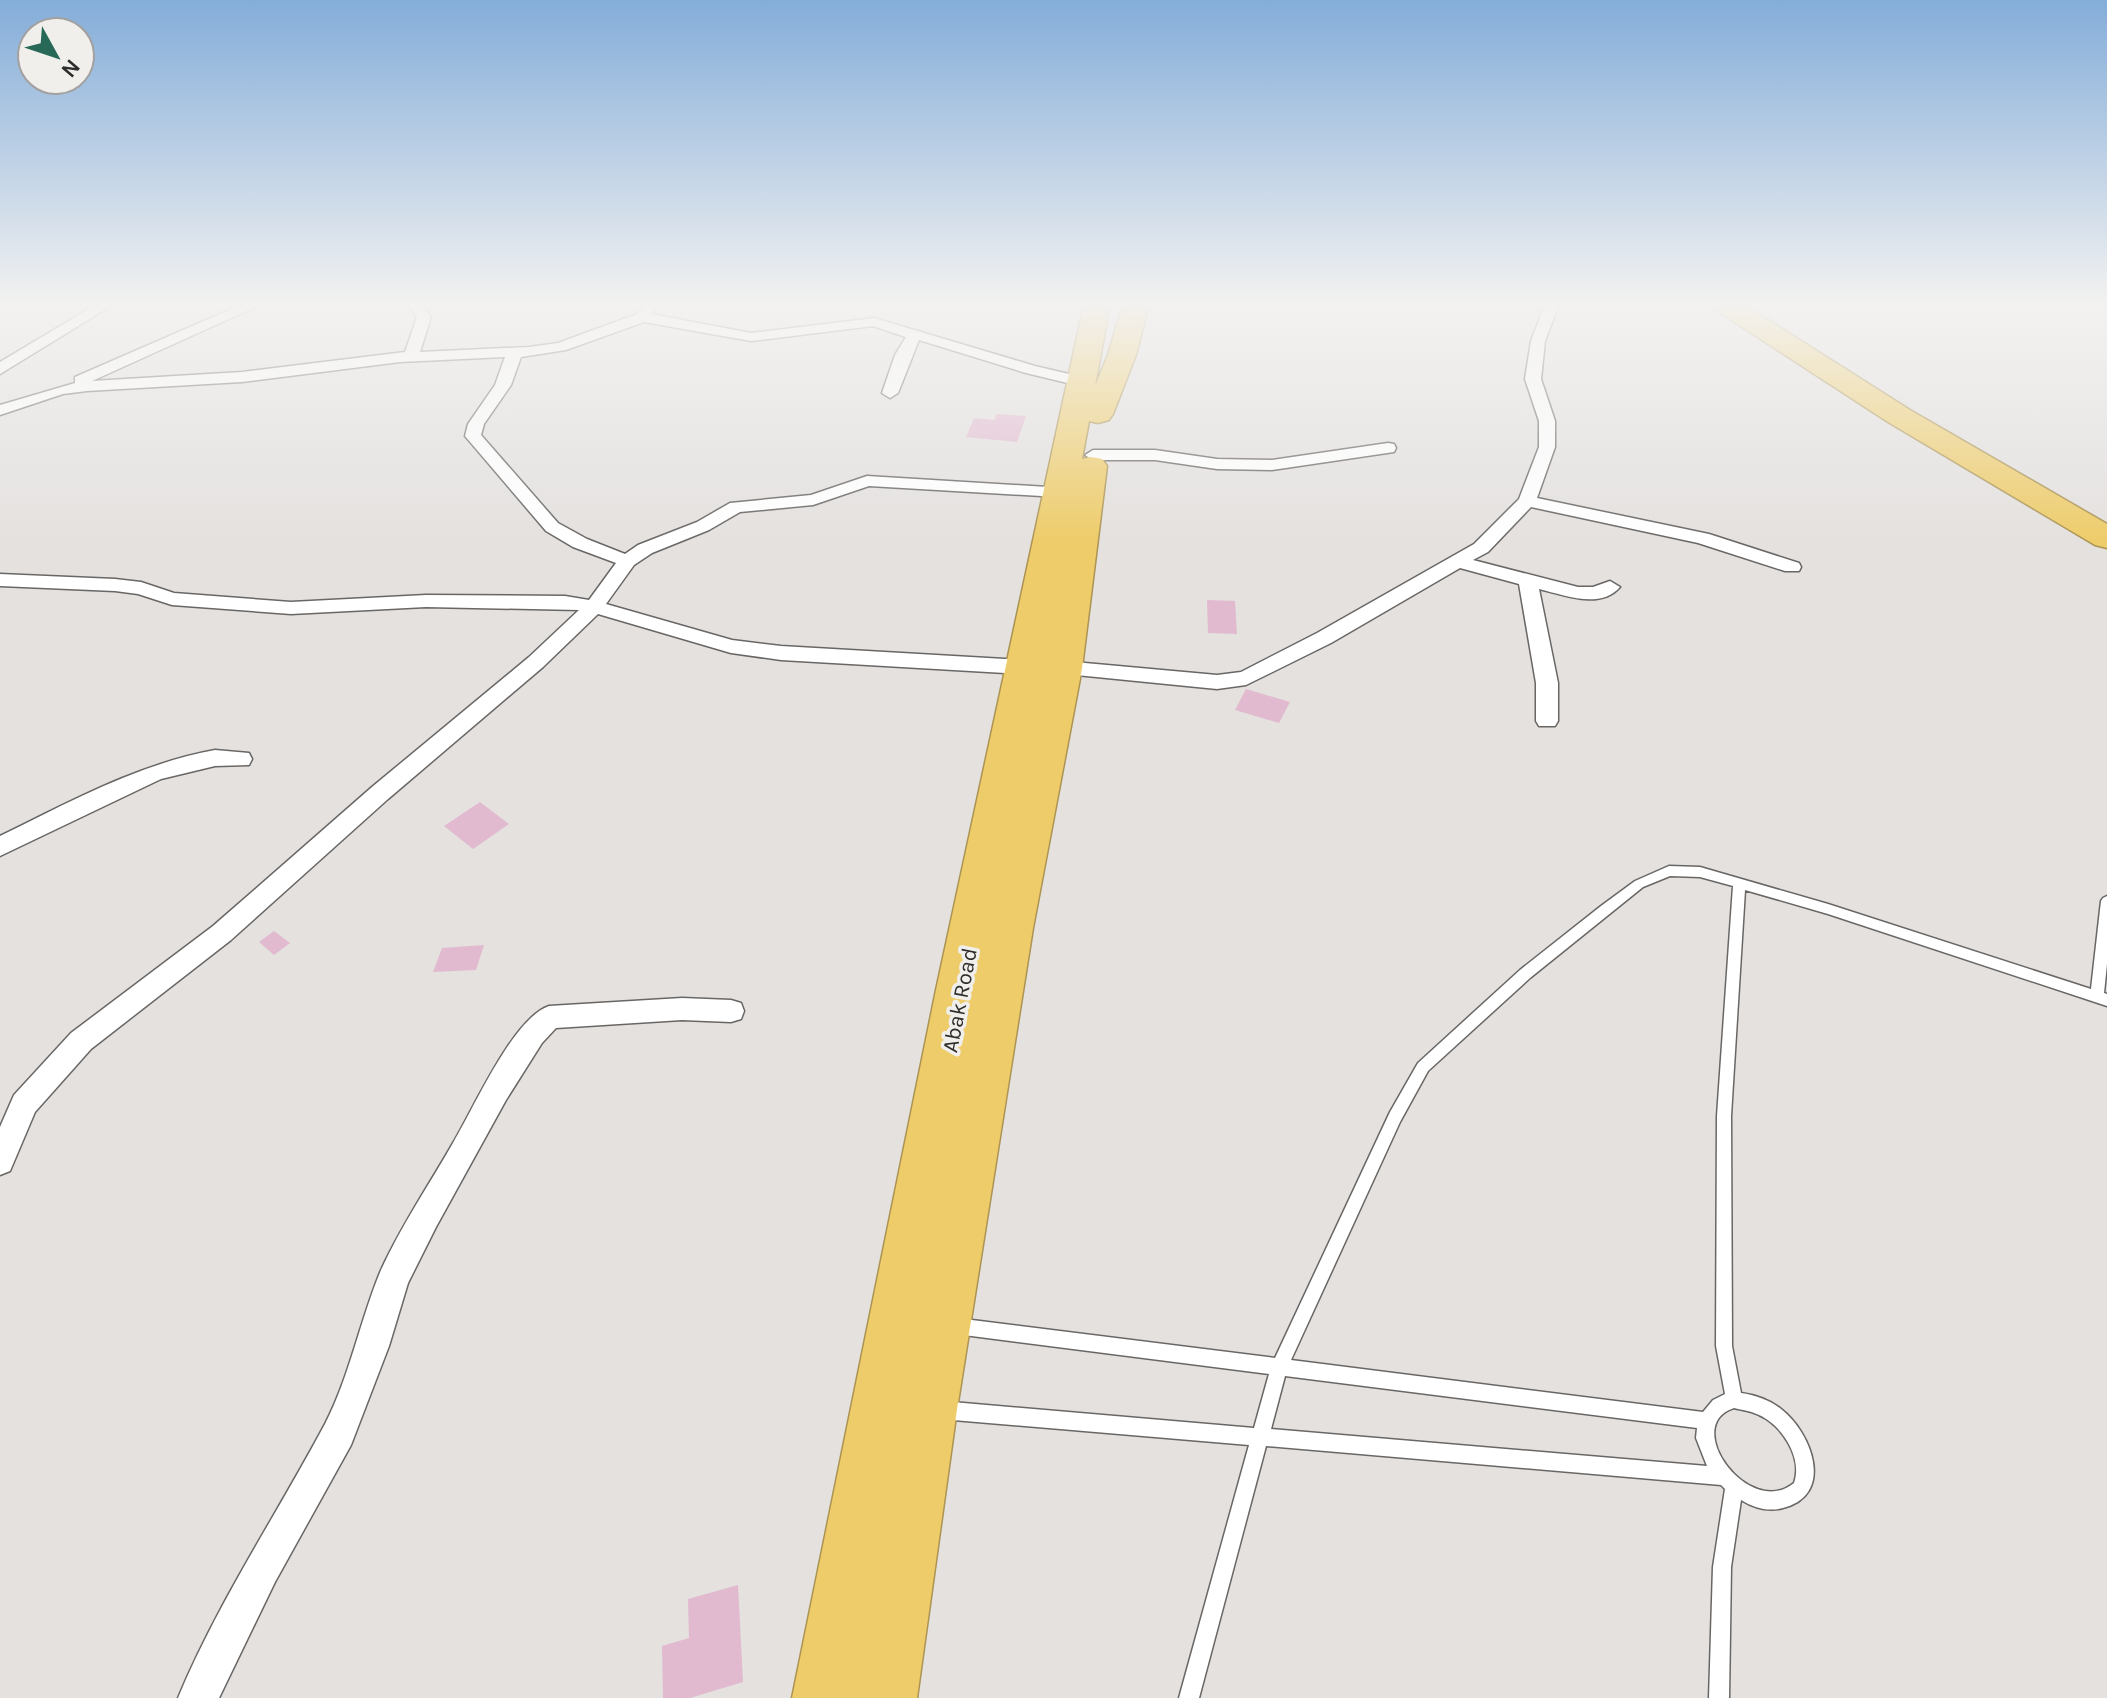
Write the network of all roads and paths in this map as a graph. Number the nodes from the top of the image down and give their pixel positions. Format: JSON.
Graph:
{"nodes":[{"id":1,"x":75,"y":383,"type":"edge"},
{"id":2,"x":118,"y":383,"type":"edge"},
{"id":3,"x":504,"y":383,"type":"edge"},
{"id":4,"x":893,"y":383,"type":"edge"},
{"id":5,"x":1048,"y":383,"type":"edge"},
{"id":6,"x":1079,"y":383,"type":"edge"},
{"id":7,"x":1093,"y":383,"type":"edge"},
{"id":8,"x":1099,"y":383,"type":"edge"},
{"id":9,"x":1108,"y":383,"type":"edge"},
{"id":10,"x":1534,"y":383,"type":"edge"},
{"id":11,"x":1848,"y":383,"type":"edge"},
{"id":12,"x":1885,"y":383,"type":"edge"},
{"id":13,"x":60,"y":390,"type":"junction"},
{"id":14,"x":890,"y":393,"type":"dead end"},
{"id":15,"x":0,"y":410,"type":"edge"},
{"id":16,"x":1091,"y":416,"type":"junction"},
{"id":17,"x":1388,"y":448,"type":"dead end"},
{"id":18,"x":1058,"y":492,"type":"junction"},
{"id":19,"x":1527,"y":501,"type":"junction"},
{"id":20,"x":2107,"y":517,"type":"edge"},
{"id":21,"x":2107,"y":538,"type":"edge"},
{"id":22,"x":627,"y":561,"type":"junction"},
{"id":23,"x":1458,"y":562,"type":"junction"},
{"id":24,"x":1792,"y":567,"type":"dead end"},
{"id":25,"x":0,"y":580,"type":"edge"},
{"id":26,"x":1528,"y":580,"type":"junction"},
{"id":27,"x":1610,"y":587,"type":"dead end"},
{"id":28,"x":594,"y":607,"type":"junction"},
{"id":29,"x":1043,"y":668,"type":"junction"},
{"id":30,"x":1547,"y":721,"type":"dead end"},
{"id":31,"x":241,"y":759,"type":"dead end"},
{"id":32,"x":0,"y":847,"type":"edge"},
{"id":33,"x":1739,"y":883,"type":"junction"},
{"id":34,"x":2107,"y":901,"type":"edge"},
{"id":35,"x":2102,"y":999,"type":"edge"},
{"id":36,"x":731,"y":1011,"type":"dead end"},
{"id":37,"x":0,"y":1161,"type":"edge"},
{"id":38,"x":920,"y":1323,"type":"junction"},
{"id":39,"x":1279,"y":1368,"type":"junction"},
{"id":40,"x":1734,"y":1400,"type":"junction"},
{"id":41,"x":904,"y":1406,"type":"junction"},
{"id":42,"x":1707,"y":1421,"type":"junction"},
{"id":43,"x":1258,"y":1437,"type":"junction"},
{"id":44,"x":1728,"y":1482,"type":"junction"},
{"id":45,"x":198,"y":1698,"type":"edge"},
{"id":46,"x":828,"y":1698,"type":"edge"},
{"id":47,"x":881,"y":1698,"type":"edge"},
{"id":48,"x":1189,"y":1698,"type":"edge"},
{"id":49,"x":1719,"y":1698,"type":"edge"}],
"edges":[{"from":1,"to":13,"type":"street"},
{"from":2,"to":13,"type":"street"},
{"from":3,"to":22,"type":"street"},
{"from":4,"to":14,"type":"street"},
{"from":5,"to":16,"type":"street"},
{"from":6,"to":16,"type":"highway"},
{"from":7,"to":16,"type":"highway","name":"Abak Road"},
{"from":8,"to":16,"type":"highway","name":"Abak Road"},
{"from":9,"to":16,"type":"highway"},
{"from":10,"to":19,"type":"street"},
{"from":11,"to":21,"type":"highway"},
{"from":12,"to":20,"type":"highway"},
{"from":13,"to":15,"type":"street"},
{"from":16,"to":17,"type":"street"},
{"from":16,"to":18,"type":"highway","name":"Abak Road"},
{"from":16,"to":29,"type":"highway","name":"Abak Road"},
{"from":18,"to":22,"type":"street"},
{"from":18,"to":29,"type":"highway","name":"Abak Road"},
{"from":19,"to":23,"type":"street"},
{"from":19,"to":24,"type":"street"},
{"from":22,"to":28,"type":"street"},
{"from":23,"to":26,"type":"street"},
{"from":23,"to":29,"type":"street"},
{"from":25,"to":28,"type":"street"},
{"from":26,"to":27,"type":"street"},
{"from":26,"to":30,"type":"street"},
{"from":28,"to":29,"type":"street"},
{"from":28,"to":37,"type":"street"},
{"from":29,"to":38,"type":"highway","name":"Abak Road"},
{"from":31,"to":32,"type":"street"},
{"from":33,"to":35,"type":"lane"},
{"from":33,"to":39,"type":"lane"},
{"from":33,"to":40,"type":"lane"},
{"from":34,"to":35,"type":"lane"},
{"from":36,"to":45,"type":"street"},
{"from":38,"to":39,"type":"lane"},
{"from":38,"to":41,"type":"highway","name":"Abak Road"},
{"from":39,"to":42,"type":"lane"},
{"from":39,"to":43,"type":"lane"},
{"from":40,"to":42,"type":"lane"},
{"from":40,"to":44,"type":"lane"},
{"from":41,"to":43,"type":"lane"},
{"from":41,"to":46,"type":"highway","name":"Abak Road"},
{"from":41,"to":47,"type":"highway","name":"Abak Road"},
{"from":42,"to":44,"type":"lane"},
{"from":43,"to":44,"type":"lane"},
{"from":43,"to":48,"type":"lane"},
{"from":44,"to":49,"type":"lane"}]}
